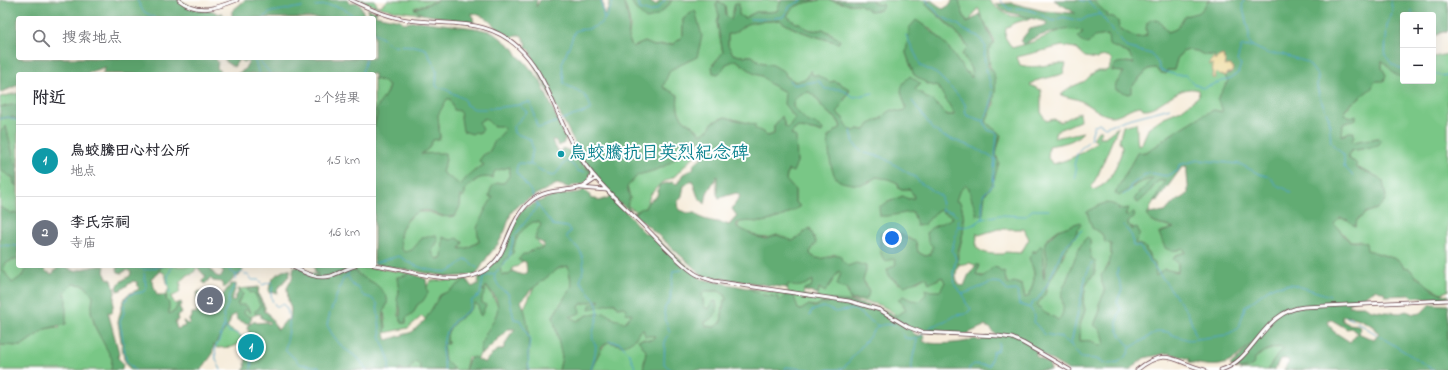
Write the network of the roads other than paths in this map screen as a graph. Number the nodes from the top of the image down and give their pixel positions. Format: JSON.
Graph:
{"nodes":[{"id":1,"x":179,"y":0,"type":"edge"},
{"id":2,"x":237,"y":0,"type":"edge"},
{"id":3,"x":351,"y":0,"type":"edge"},
{"id":4,"x":592,"y":174,"type":"junction"},
{"id":5,"x":597,"y":180,"type":"junction"},
{"id":6,"x":581,"y":187,"type":"junction"},
{"id":7,"x":576,"y":188,"type":"junction"},
{"id":8,"x":590,"y":189,"type":"junction"},
{"id":9,"x":608,"y":192,"type":"junction"},
{"id":10,"x":376,"y":265,"type":"edge"},
{"id":11,"x":296,"y":268,"type":"edge"},
{"id":12,"x":350,"y":268,"type":"edge"},
{"id":13,"x":1448,"y":300,"type":"edge"},
{"id":14,"x":1070,"y":370,"type":"edge"},
{"id":15,"x":1137,"y":370,"type":"edge"},
{"id":16,"x":1206,"y":370,"type":"edge"},
{"id":17,"x":1220,"y":370,"type":"edge"}],
"edges":[{"from":1,"to":2,"type":"street"},
{"from":3,"to":4,"type":"street"},
{"from":4,"to":5,"type":"street"},
{"from":4,"to":6,"type":"street"},
{"from":5,"to":6,"type":"street"},
{"from":5,"to":8,"type":"street"},
{"from":5,"to":9,"type":"street"},
{"from":6,"to":7,"type":"street"},
{"from":7,"to":8,"type":"street"},
{"from":7,"to":10,"type":"street"},
{"from":8,"to":9,"type":"street"},
{"from":9,"to":14,"type":"street"},
{"from":11,"to":12,"type":"street"},
{"from":13,"to":17,"type":"street"},
{"from":15,"to":16,"type":"street"}]}
